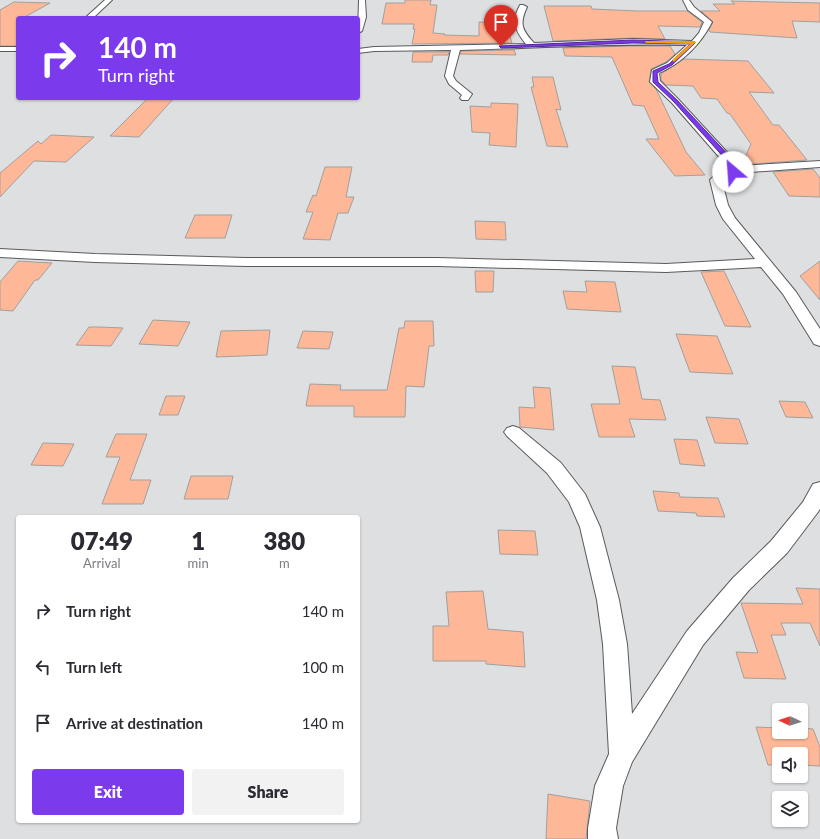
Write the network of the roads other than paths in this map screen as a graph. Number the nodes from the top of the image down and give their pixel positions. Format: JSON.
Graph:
{"nodes":[{"id":1,"x":109,"y":0,"type":"edge"},
{"id":2,"x":362,"y":0,"type":"edge"},
{"id":3,"x":686,"y":0,"type":"edge"},
{"id":4,"x":523,"y":7,"type":"dead end"},
{"id":5,"x":91,"y":16,"type":"edge"},
{"id":6,"x":360,"y":24,"type":"edge"},
{"id":7,"x":694,"y":42,"type":"junction"},
{"id":8,"x":532,"y":46,"type":"junction"},
{"id":9,"x":454,"y":47,"type":"junction"},
{"id":10,"x":0,"y":49,"type":"edge"},
{"id":11,"x":16,"y":49,"type":"edge"},
{"id":12,"x":360,"y":51,"type":"edge"},
{"id":13,"x":465,"y":98,"type":"dead end"},
{"id":14,"x":820,"y":164,"type":"edge"},
{"id":15,"x":733,"y":170,"type":"junction"},
{"id":16,"x":0,"y":253,"type":"edge"},
{"id":17,"x":764,"y":263,"type":"junction"},
{"id":18,"x":820,"y":341,"type":"edge"},
{"id":19,"x":513,"y":432,"type":"dead end"},
{"id":20,"x":817,"y":503,"type":"edge"},
{"id":21,"x":622,"y":754,"type":"junction"},
{"id":22,"x":603,"y":839,"type":"edge"}],
"edges":[{"from":1,"to":5,"type":"street"},
{"from":2,"to":6,"type":"street"},
{"from":3,"to":7,"type":"street"},
{"from":4,"to":8,"type":"street"},
{"from":7,"to":8,"type":"street"},
{"from":7,"to":15,"type":"street"},
{"from":8,"to":9,"type":"street"},
{"from":9,"to":12,"type":"street"},
{"from":9,"to":13,"type":"street"},
{"from":10,"to":11,"type":"street"},
{"from":14,"to":15,"type":"street"},
{"from":15,"to":17,"type":"street"},
{"from":16,"to":17,"type":"street"},
{"from":17,"to":18,"type":"street"},
{"from":19,"to":21,"type":"street"},
{"from":20,"to":21,"type":"street"},
{"from":21,"to":22,"type":"street"}]}
